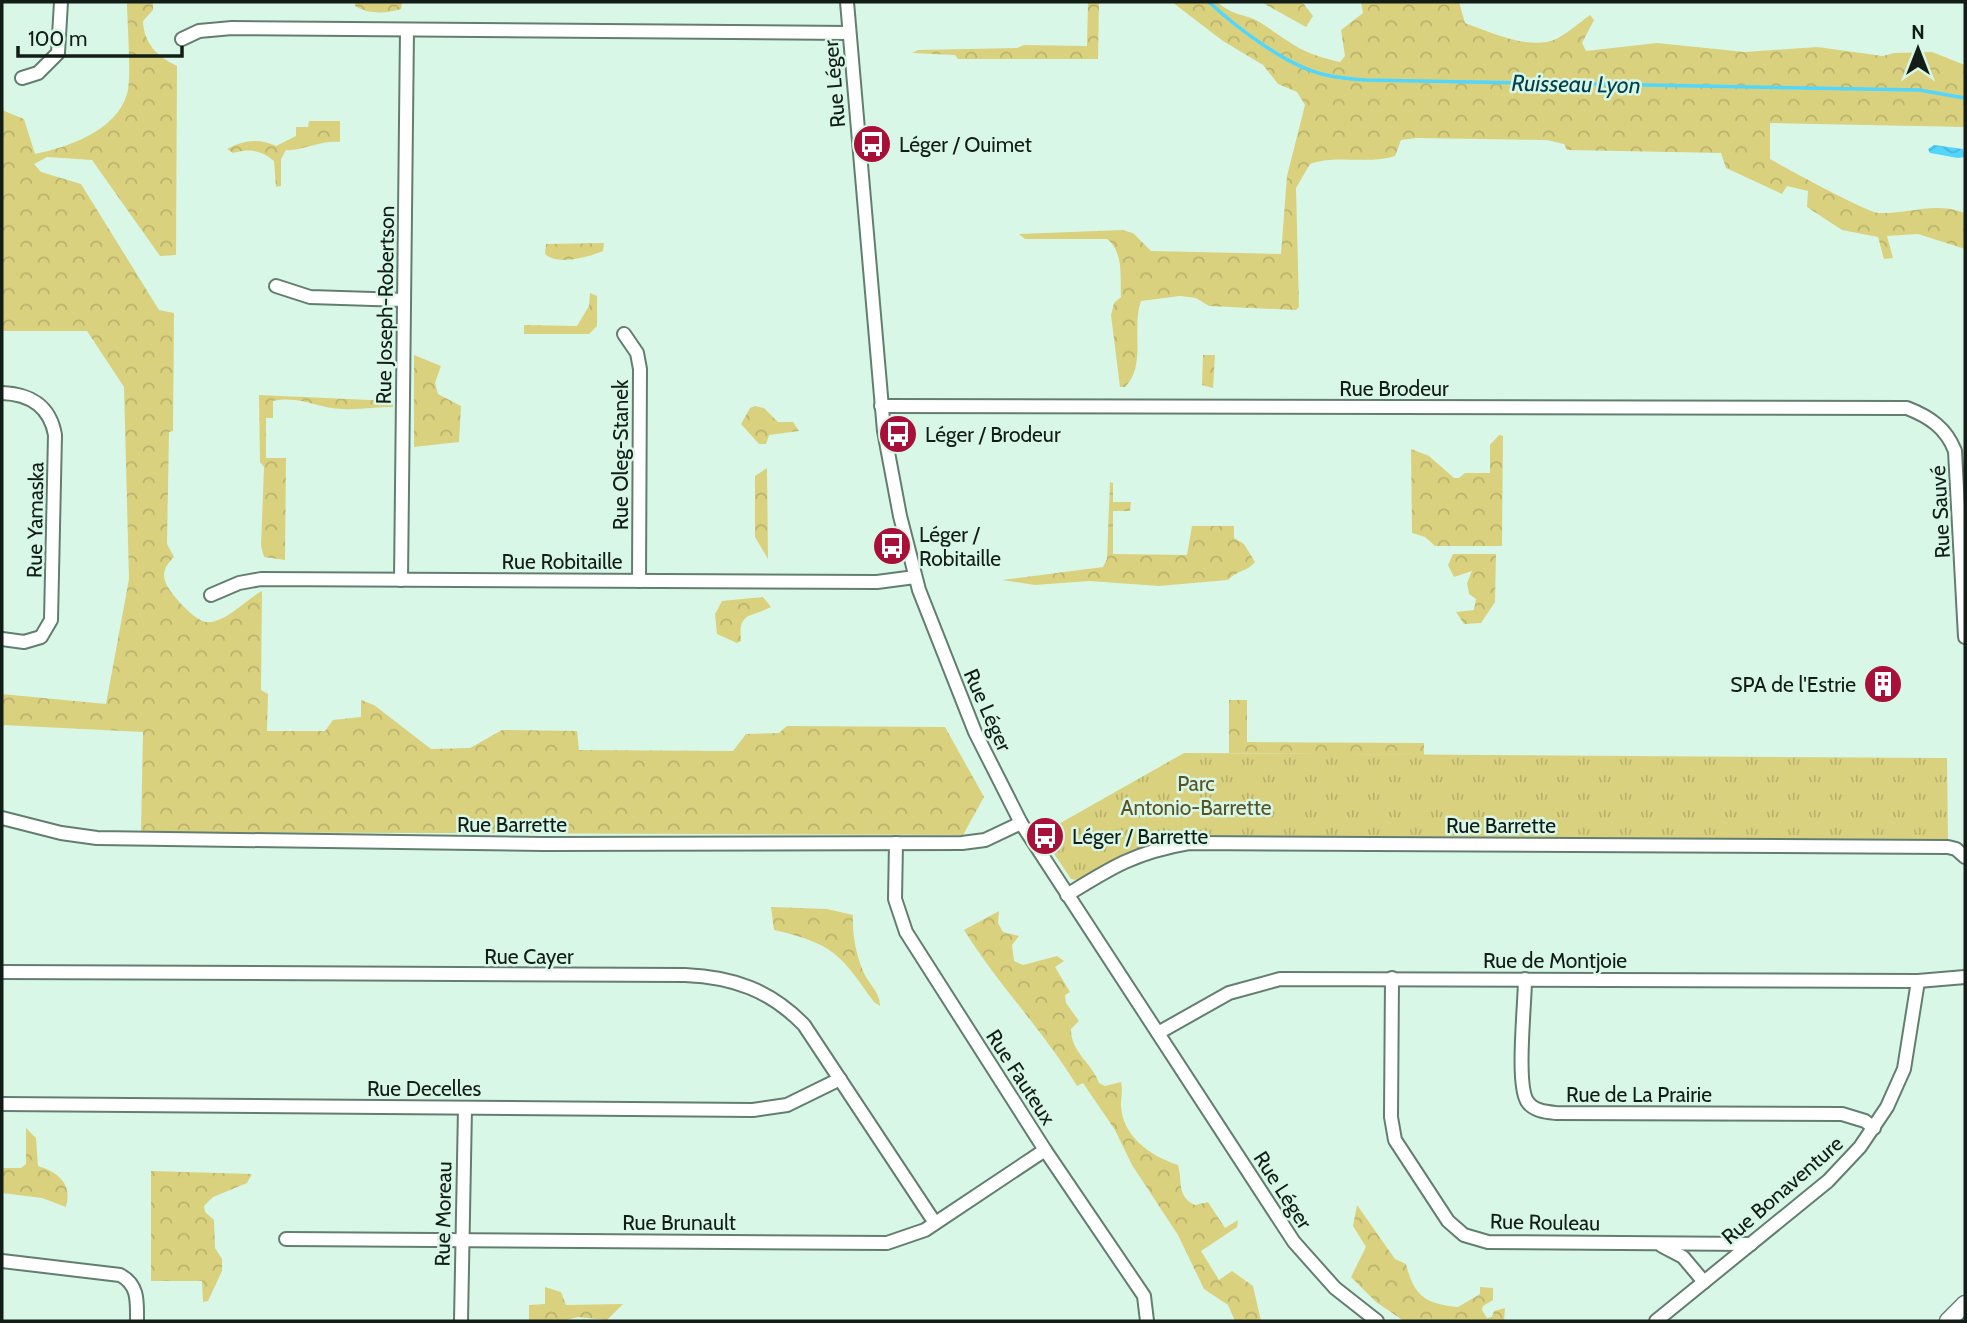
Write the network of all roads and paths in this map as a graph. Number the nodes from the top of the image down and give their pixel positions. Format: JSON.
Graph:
{"nodes":[{"id":1,"x":61,"y":2,"type":"edge"},
{"id":2,"x":847,"y":2,"type":"edge"},
{"id":3,"x":408,"y":30,"type":"junction"},
{"id":4,"x":849,"y":33,"type":"junction"},
{"id":5,"x":182,"y":39,"type":"dead end"},
{"id":6,"x":22,"y":78,"type":"dead end"},
{"id":7,"x":276,"y":286,"type":"dead end"},
{"id":8,"x":404,"y":300,"type":"junction"},
{"id":9,"x":624,"y":334,"type":"dead end"},
{"id":10,"x":2,"y":393,"type":"edge"},
{"id":11,"x":881,"y":406,"type":"junction"},
{"id":12,"x":1907,"y":408,"type":"joint"},
{"id":13,"x":915,"y":577,"type":"junction"},
{"id":14,"x":401,"y":580,"type":"junction"},
{"id":15,"x":639,"y":581,"type":"junction"},
{"id":16,"x":211,"y":595,"type":"dead end"},
{"id":17,"x":1965,"y":637,"type":"edge"},
{"id":18,"x":2,"y":639,"type":"edge"},
{"id":19,"x":2,"y":818,"type":"edge"},
{"id":20,"x":1021,"y":823,"type":"junction"},
{"id":21,"x":896,"y":843,"type":"junction"},
{"id":22,"x":1965,"y":857,"type":"edge"},
{"id":23,"x":1067,"y":895,"type":"junction"},
{"id":24,"x":2,"y":972,"type":"edge"},
{"id":25,"x":1965,"y":977,"type":"edge"},
{"id":26,"x":1392,"y":978,"type":"junction"},
{"id":27,"x":1525,"y":979,"type":"junction"},
{"id":28,"x":1918,"y":981,"type":"junction"},
{"id":29,"x":1158,"y":1033,"type":"junction"},
{"id":30,"x":840,"y":1079,"type":"junction"},
{"id":31,"x":2,"y":1104,"type":"edge"},
{"id":32,"x":465,"y":1108,"type":"junction"},
{"id":33,"x":1874,"y":1128,"type":"junction"},
{"id":34,"x":1045,"y":1150,"type":"junction"},
{"id":35,"x":935,"y":1223,"type":"junction"},
{"id":36,"x":286,"y":1239,"type":"dead end"},
{"id":37,"x":462,"y":1242,"type":"junction"},
{"id":38,"x":1655,"y":1243,"type":"junction"},
{"id":39,"x":1751,"y":1244,"type":"junction"},
{"id":40,"x":2,"y":1261,"type":"edge"},
{"id":41,"x":1704,"y":1282,"type":"junction"},
{"id":42,"x":1965,"y":1304,"type":"edge"},
{"id":43,"x":137,"y":1321,"type":"edge"},
{"id":44,"x":461,"y":1321,"type":"edge"},
{"id":45,"x":1147,"y":1321,"type":"edge"},
{"id":46,"x":1377,"y":1321,"type":"edge"},
{"id":47,"x":1656,"y":1321,"type":"edge"},
{"id":48,"x":1948,"y":1321,"type":"edge"}],
"edges":[{"from":1,"to":6,"type":"street"},
{"from":2,"to":4,"type":"street","name":"Rue Léger"},
{"from":3,"to":4,"type":"street"},
{"from":3,"to":5,"type":"street"},
{"from":3,"to":8,"type":"street","name":"Rue Joseph-Robertson"},
{"from":4,"to":11,"type":"street","name":"Rue Léger"},
{"from":7,"to":8,"type":"street"},
{"from":8,"to":14,"type":"street","name":"Rue Joseph-Robertson"},
{"from":9,"to":15,"type":"street","name":"Rue Oleg-Stanek"},
{"from":10,"to":18,"type":"street","name":"Rue Yamaska"},
{"from":11,"to":12,"type":"street","name":"Rue Brodeur"},
{"from":11,"to":13,"type":"street","name":"Rue Léger"},
{"from":12,"to":17,"type":"street","name":"Rue Sauvé"},
{"from":13,"to":15,"type":"street","name":"Rue Robitaille"},
{"from":13,"to":20,"type":"street","name":"Rue Léger"},
{"from":14,"to":15,"type":"street","name":"Rue Robitaille"},
{"from":14,"to":16,"type":"street","name":"Rue Robitaille"},
{"from":19,"to":21,"type":"street","name":"Rue Barrette"},
{"from":20,"to":21,"type":"street","name":"Rue Barrette"},
{"from":20,"to":23,"type":"street","name":"Rue Léger"},
{"from":21,"to":34,"type":"street","name":"Rue Fauteux"},
{"from":22,"to":23,"type":"street","name":"Rue Barrette"},
{"from":23,"to":29,"type":"street","name":"Rue Léger"},
{"from":24,"to":30,"type":"street","name":"Rue Cayer"},
{"from":25,"to":28,"type":"street","name":"Rue de Montjoie"},
{"from":26,"to":27,"type":"street","name":"Rue de Montjoie"},
{"from":26,"to":29,"type":"street","name":"Rue de Montjoie"},
{"from":26,"to":38,"type":"street","name":"Rue Rouleau"},
{"from":27,"to":28,"type":"street","name":"Rue de Montjoie"},
{"from":27,"to":33,"type":"street","name":"Rue de La Prairie"},
{"from":28,"to":33,"type":"street","name":"Rue Bonaventure"},
{"from":29,"to":46,"type":"street","name":"Rue Léger"},
{"from":30,"to":32,"type":"street","name":"Rue Decelles"},
{"from":30,"to":35,"type":"street","name":"Rue Cayer"},
{"from":31,"to":32,"type":"street","name":"Rue Decelles"},
{"from":32,"to":37,"type":"street","name":"Rue Moreau"},
{"from":33,"to":39,"type":"street","name":"Rue Bonaventure"},
{"from":34,"to":35,"type":"street","name":"Rue Brunault"},
{"from":34,"to":45,"type":"street","name":"Rue Fauteux"},
{"from":35,"to":37,"type":"street","name":"Rue Brunault"},
{"from":36,"to":37,"type":"street","name":"Rue Brunault"},
{"from":37,"to":44,"type":"street","name":"Rue Moreau"},
{"from":38,"to":39,"type":"street","name":"Rue Rouleau"},
{"from":38,"to":41,"type":"street","name":"Rue Rouleau"},
{"from":39,"to":41,"type":"street","name":"Rue Bonaventure"},
{"from":40,"to":43,"type":"street"},
{"from":41,"to":47,"type":"street","name":"Rue Bonaventure"},
{"from":42,"to":48,"type":"main road"}]}
